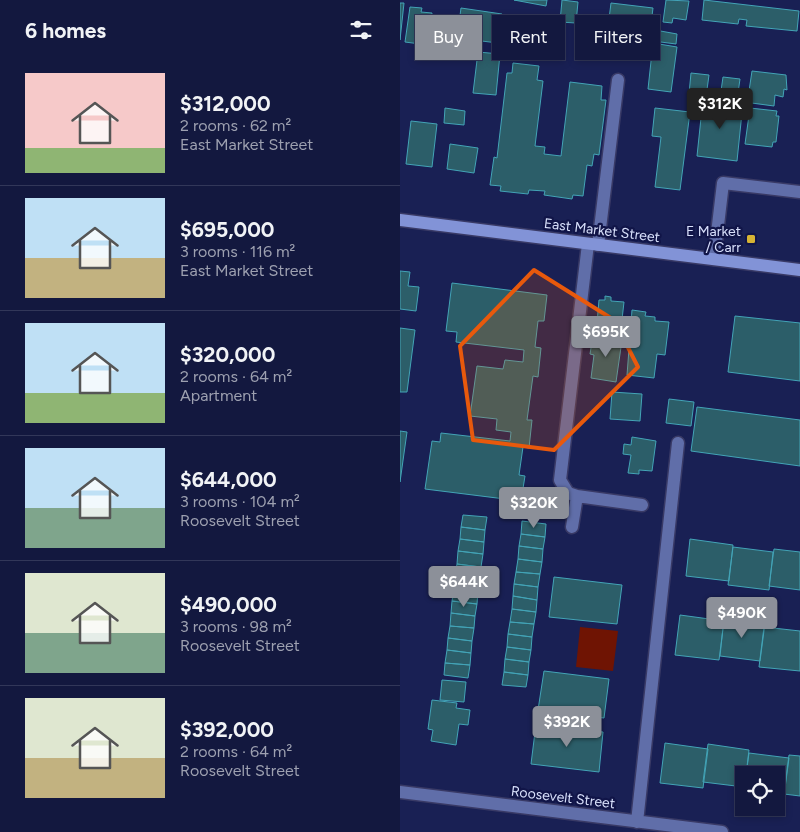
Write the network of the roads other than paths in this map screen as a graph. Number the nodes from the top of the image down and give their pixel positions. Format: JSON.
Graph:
{"nodes":[{"id":1,"x":618,"y":80,"type":"dead end"},
{"id":2,"x":800,"y":192,"type":"edge"},
{"id":3,"x":400,"y":220,"type":"edge"},
{"id":4,"x":593,"y":244,"type":"junction"},
{"id":5,"x":714,"y":259,"type":"junction"},
{"id":6,"x":800,"y":270,"type":"edge"},
{"id":7,"x":678,"y":443,"type":"dead end"},
{"id":8,"x":577,"y":496,"type":"junction"},
{"id":9,"x":642,"y":505,"type":"dead end"},
{"id":10,"x":572,"y":527,"type":"dead end"},
{"id":11,"x":400,"y":792,"type":"edge"},
{"id":12,"x":637,"y":822,"type":"junction"},
{"id":13,"x":722,"y":832,"type":"edge"}],
"edges":[{"from":1,"to":4,"type":"street"},
{"from":2,"to":5,"type":"street"},
{"from":3,"to":4,"type":"main road","name":"East Market Street"},
{"from":4,"to":5,"type":"main road","name":"East Market Street"},
{"from":4,"to":8,"type":"street"},
{"from":5,"to":6,"type":"main road","name":"East Market Street"},
{"from":7,"to":12,"type":"street"},
{"from":8,"to":9,"type":"street"},
{"from":8,"to":10,"type":"street"},
{"from":11,"to":12,"type":"street","name":"Roosevelt Street"},
{"from":12,"to":13,"type":"street","name":"Roosevelt Street"}]}
